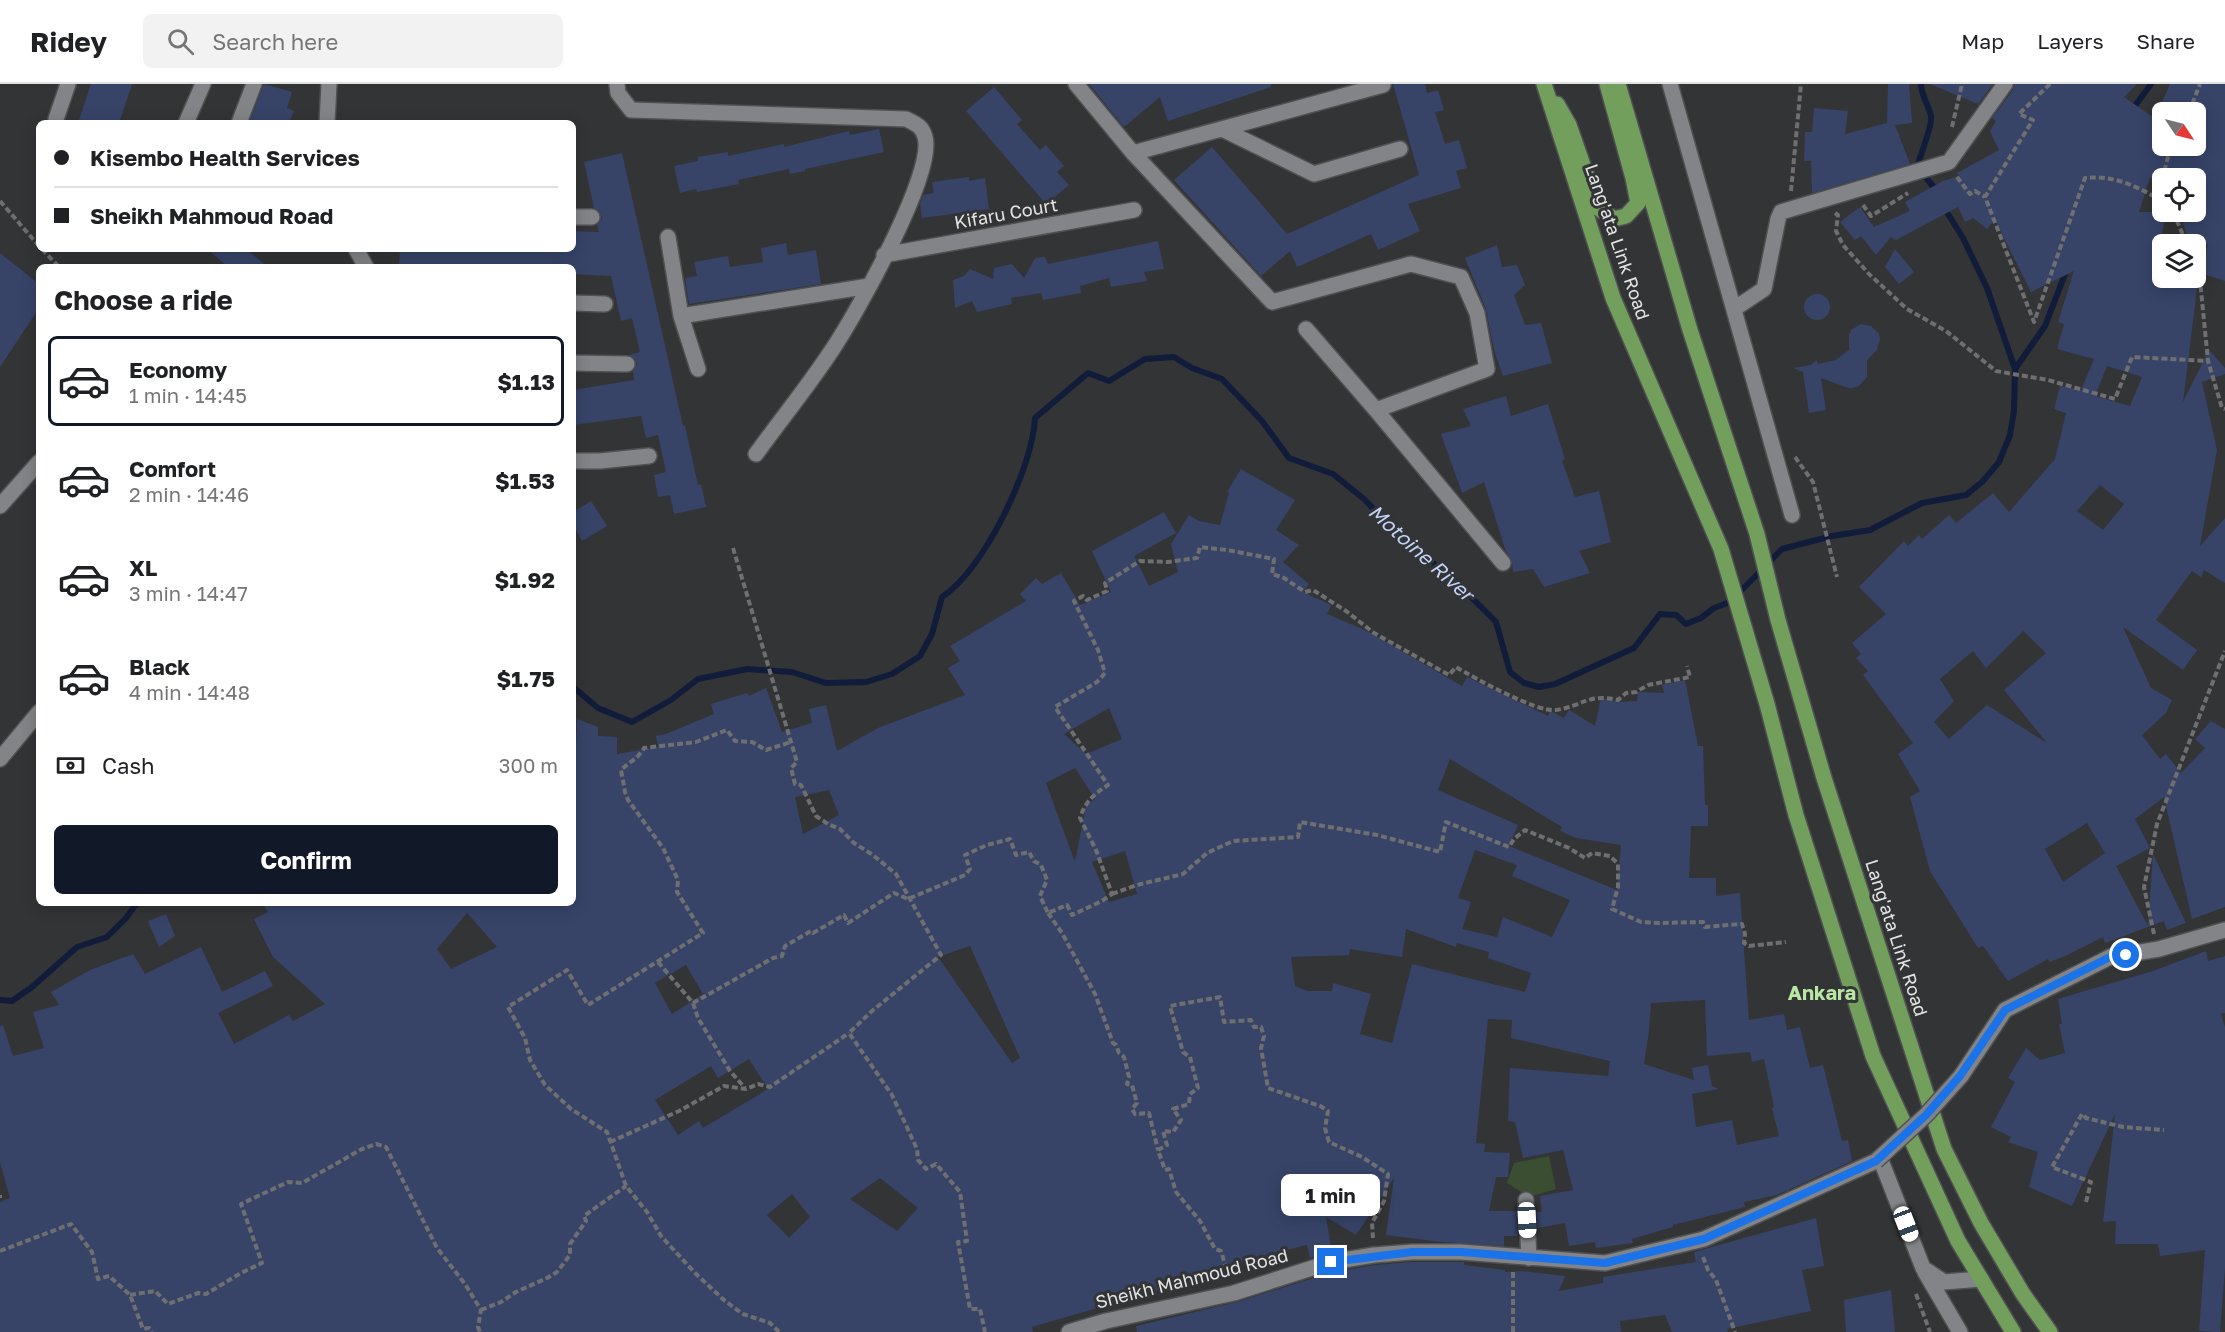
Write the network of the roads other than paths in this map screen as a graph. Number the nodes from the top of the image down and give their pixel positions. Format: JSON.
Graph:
{"nodes":[{"id":1,"x":68,"y":84,"type":"edge"},
{"id":2,"x":203,"y":84,"type":"edge"},
{"id":3,"x":254,"y":84,"type":"edge"},
{"id":4,"x":329,"y":84,"type":"edge"},
{"id":5,"x":616,"y":84,"type":"edge"},
{"id":6,"x":1076,"y":84,"type":"edge"},
{"id":7,"x":1545,"y":84,"type":"edge"},
{"id":8,"x":1607,"y":84,"type":"edge"},
{"id":9,"x":1618,"y":84,"type":"edge"},
{"id":10,"x":1670,"y":84,"type":"edge"},
{"id":11,"x":2005,"y":84,"type":"edge"},
{"id":12,"x":1383,"y":86,"type":"dead end"},
{"id":13,"x":56,"y":119,"type":"dead end"},
{"id":14,"x":187,"y":120,"type":"edge"},
{"id":15,"x":240,"y":120,"type":"edge"},
{"id":16,"x":327,"y":120,"type":"edge"},
{"id":17,"x":1222,"y":129,"type":"junction"},
{"id":18,"x":1400,"y":148,"type":"dead end"},
{"id":19,"x":1133,"y":153,"type":"junction"},
{"id":20,"x":1134,"y":210,"type":"dead end"},
{"id":21,"x":576,"y":217,"type":"edge"},
{"id":22,"x":592,"y":217,"type":"dead end"},
{"id":23,"x":668,"y":237,"type":"dead end"},
{"id":24,"x":884,"y":255,"type":"junction"},
{"id":25,"x":869,"y":286,"type":"junction"},
{"id":26,"x":576,"y":303,"type":"edge"},
{"id":27,"x":605,"y":303,"type":"dead end"},
{"id":28,"x":1734,"y":309,"type":"junction"},
{"id":29,"x":681,"y":316,"type":"junction"},
{"id":30,"x":1306,"y":329,"type":"dead end"},
{"id":31,"x":576,"y":363,"type":"edge"},
{"id":32,"x":627,"y":364,"type":"dead end"},
{"id":33,"x":698,"y":369,"type":"dead end"},
{"id":34,"x":1376,"y":410,"type":"junction"},
{"id":35,"x":756,"y":454,"type":"dead end"},
{"id":36,"x":649,"y":456,"type":"dead end"},
{"id":37,"x":576,"y":461,"type":"edge"},
{"id":38,"x":36,"y":465,"type":"edge"},
{"id":39,"x":0,"y":506,"type":"edge"},
{"id":40,"x":1792,"y":515,"type":"dead end"},
{"id":41,"x":1503,"y":563,"type":"dead end"},
{"id":42,"x":36,"y":716,"type":"edge"},
{"id":43,"x":0,"y":759,"type":"edge"},
{"id":44,"x":2225,"y":930,"type":"edge"},
{"id":45,"x":1878,"y":1160,"type":"junction"},
{"id":46,"x":1526,"y":1200,"type":"dead end"},
{"id":47,"x":1529,"y":1258,"type":"junction"},
{"id":48,"x":1923,"y":1268,"type":"junction"},
{"id":49,"x":1981,"y":1279,"type":"junction"},
{"id":50,"x":1069,"y":1332,"type":"edge"},
{"id":51,"x":1960,"y":1332,"type":"edge"},
{"id":52,"x":2013,"y":1332,"type":"edge"},
{"id":53,"x":2050,"y":1332,"type":"edge"}],
"edges":[{"from":1,"to":13,"type":"street"},
{"from":2,"to":14,"type":"street"},
{"from":3,"to":15,"type":"street"},
{"from":4,"to":16,"type":"street"},
{"from":5,"to":24,"type":"street"},
{"from":6,"to":19,"type":"street"},
{"from":7,"to":8,"type":"main road"},
{"from":7,"to":49,"type":"main road","name":"Lang'ata Link Road"},
{"from":9,"to":53,"type":"main road","name":"Lang'ata Link Road"},
{"from":10,"to":28,"type":"street"},
{"from":11,"to":28,"type":"street"},
{"from":12,"to":17,"type":"street"},
{"from":17,"to":18,"type":"street"},
{"from":17,"to":19,"type":"street"},
{"from":19,"to":34,"type":"street"},
{"from":20,"to":24,"type":"street","name":"Kifaru Court"},
{"from":21,"to":22,"type":"street"},
{"from":23,"to":29,"type":"street"},
{"from":24,"to":25,"type":"street"},
{"from":25,"to":29,"type":"street"},
{"from":25,"to":35,"type":"street"},
{"from":26,"to":27,"type":"street"},
{"from":28,"to":40,"type":"street"},
{"from":29,"to":33,"type":"street"},
{"from":30,"to":34,"type":"street"},
{"from":31,"to":32,"type":"street"},
{"from":34,"to":41,"type":"street"},
{"from":36,"to":37,"type":"street"},
{"from":38,"to":39,"type":"street"},
{"from":42,"to":43,"type":"street"},
{"from":44,"to":45,"type":"street","name":"Sheikh Mahmoud Road","bridge":true},
{"from":45,"to":47,"type":"street","name":"Sheikh Mahmoud Road"},
{"from":45,"to":48,"type":"street"},
{"from":46,"to":47,"type":"street"},
{"from":47,"to":50,"type":"street","name":"Sheikh Mahmoud Road"},
{"from":48,"to":49,"type":"street"},
{"from":48,"to":51,"type":"street"},
{"from":49,"to":52,"type":"main road"}]}
